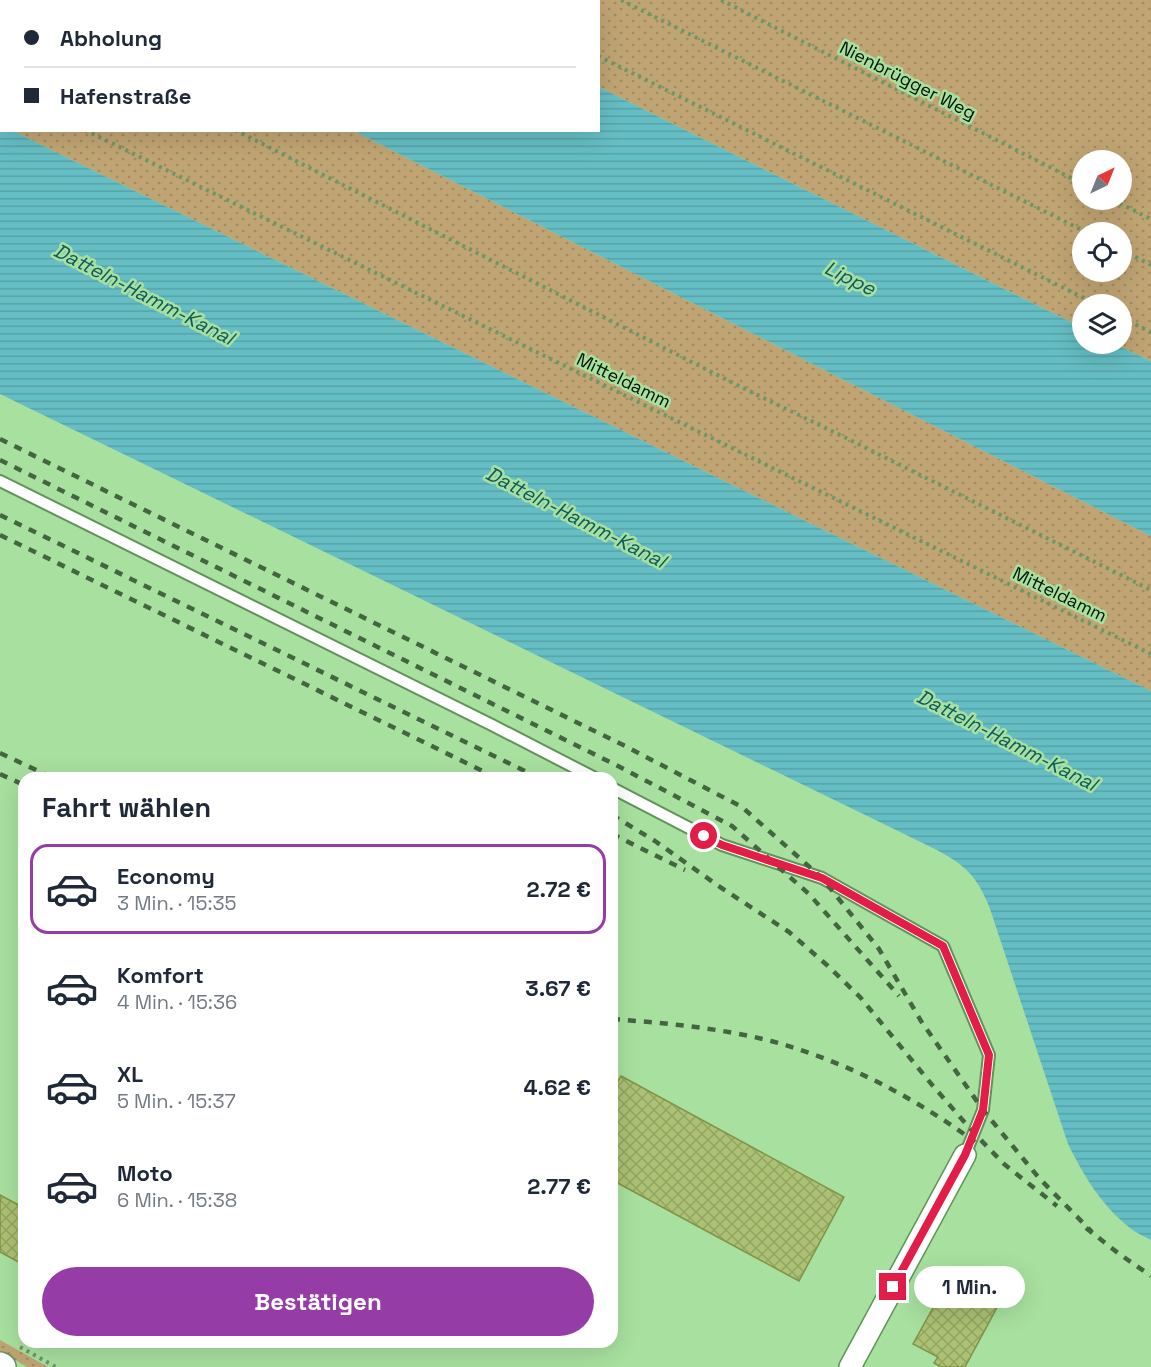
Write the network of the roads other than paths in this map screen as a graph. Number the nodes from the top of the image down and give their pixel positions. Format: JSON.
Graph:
{"nodes":[{"id":1,"x":0,"y":481,"type":"edge"},
{"id":2,"x":583,"y":772,"type":"edge"},
{"id":3,"x":618,"y":791,"type":"edge"},
{"id":4,"x":965,"y":1155,"type":"joint"},
{"id":5,"x":850,"y":1367,"type":"edge"}],
"edges":[{"from":1,"to":2,"type":"lane"},
{"from":3,"to":4,"type":"lane"},
{"from":4,"to":5,"type":"street"}]}
